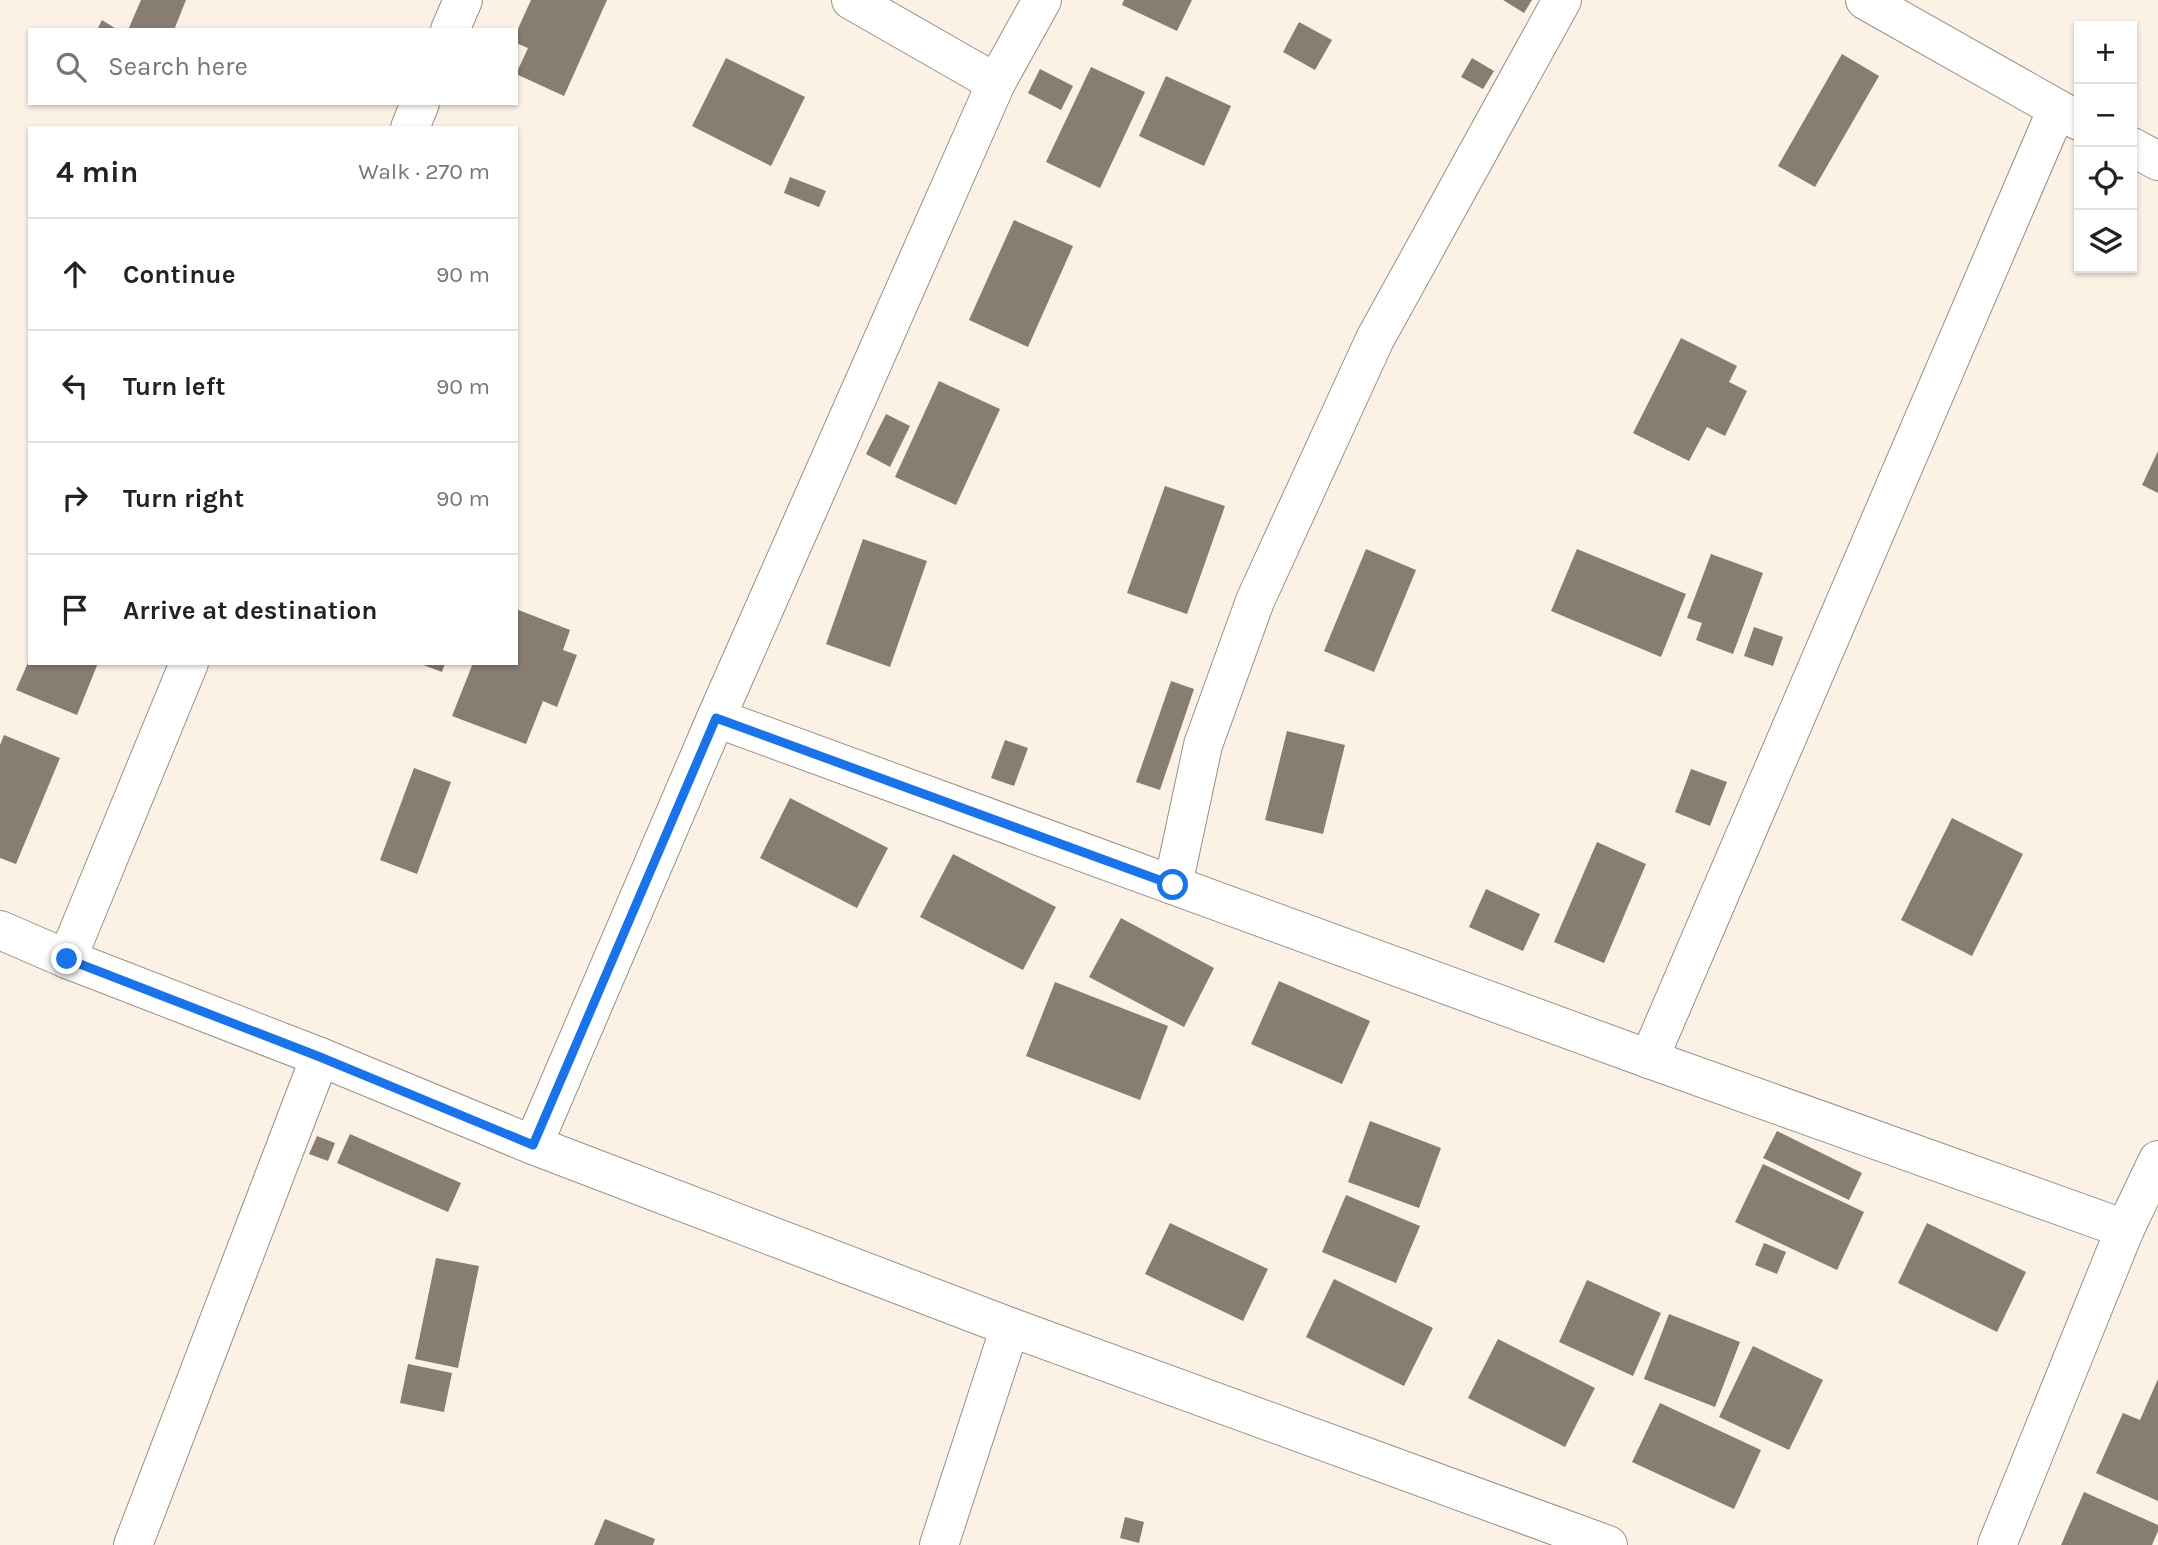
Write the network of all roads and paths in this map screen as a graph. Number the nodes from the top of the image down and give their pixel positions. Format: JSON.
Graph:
{"nodes":[{"id":1,"x":463,"y":0,"type":"edge"},
{"id":2,"x":851,"y":0,"type":"edge"},
{"id":3,"x":1042,"y":0,"type":"edge"},
{"id":4,"x":1562,"y":0,"type":"edge"},
{"id":5,"x":1865,"y":0,"type":"edge"},
{"id":6,"x":451,"y":28,"type":"edge"},
{"id":7,"x":996,"y":83,"type":"junction"},
{"id":8,"x":419,"y":105,"type":"edge"},
{"id":9,"x":2068,"y":115,"type":"edge"},
{"id":10,"x":411,"y":126,"type":"edge"},
{"id":11,"x":2137,"y":150,"type":"edge"},
{"id":12,"x":2158,"y":161,"type":"edge"},
{"id":13,"x":188,"y":665,"type":"edge"},
{"id":14,"x":716,"y":718,"type":"junction"},
{"id":15,"x":1173,"y":885,"type":"junction"},
{"id":16,"x":0,"y":930,"type":"edge"},
{"id":17,"x":67,"y":959,"type":"junction"},
{"id":18,"x":320,"y":1057,"type":"junction"},
{"id":19,"x":1649,"y":1059,"type":"junction"},
{"id":20,"x":533,"y":1145,"type":"junction"},
{"id":21,"x":2158,"y":1160,"type":"edge"},
{"id":22,"x":2125,"y":1229,"type":"junction"},
{"id":23,"x":1010,"y":1327,"type":"junction"},
{"id":24,"x":133,"y":1545,"type":"edge"},
{"id":25,"x":939,"y":1545,"type":"edge"},
{"id":26,"x":1608,"y":1545,"type":"edge"},
{"id":27,"x":1997,"y":1545,"type":"edge"}],
"edges":[{"from":1,"to":6,"type":"street"},
{"from":2,"to":7,"type":"street"},
{"from":3,"to":7,"type":"street"},
{"from":4,"to":15,"type":"street"},
{"from":5,"to":9,"type":"street"},
{"from":7,"to":14,"type":"street"},
{"from":8,"to":10,"type":"street"},
{"from":9,"to":19,"type":"street"},
{"from":11,"to":12,"type":"street"},
{"from":13,"to":17,"type":"street"},
{"from":14,"to":15,"type":"street"},
{"from":14,"to":20,"type":"street"},
{"from":15,"to":19,"type":"street"},
{"from":16,"to":17,"type":"street"},
{"from":17,"to":18,"type":"street"},
{"from":18,"to":20,"type":"street"},
{"from":18,"to":24,"type":"street"},
{"from":19,"to":22,"type":"street"},
{"from":20,"to":23,"type":"street"},
{"from":21,"to":22,"type":"street"},
{"from":22,"to":27,"type":"street"},
{"from":23,"to":25,"type":"street"},
{"from":23,"to":26,"type":"street"}]}
